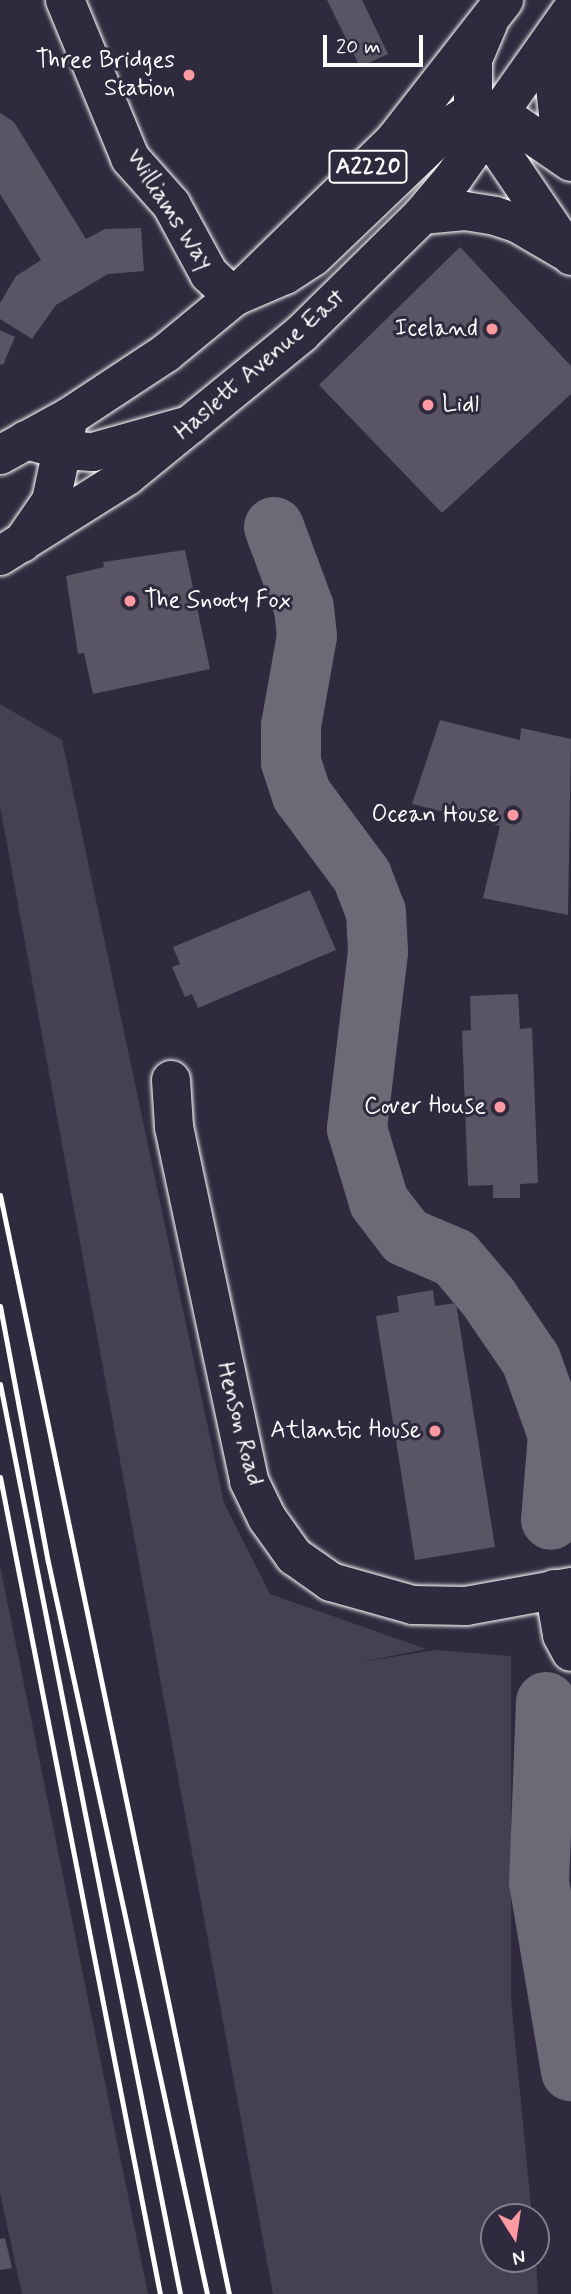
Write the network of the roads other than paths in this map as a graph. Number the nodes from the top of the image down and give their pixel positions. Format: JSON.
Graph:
{"nodes":[{"id":1,"x":65,"y":0,"type":"edge"},
{"id":2,"x":496,"y":12,"type":"edge"},
{"id":3,"x":567,"y":18,"type":"edge"},
{"id":4,"x":487,"y":120,"type":"junction"},
{"id":5,"x":571,"y":147,"type":"edge"},
{"id":6,"x":571,"y":162,"type":"edge"},
{"id":7,"x":422,"y":215,"type":"junction"},
{"id":8,"x":570,"y":255,"type":"edge"},
{"id":9,"x":234,"y":297,"type":"junction"},
{"id":10,"x":196,"y":423,"type":"junction"},
{"id":11,"x":66,"y":434,"type":"junction"},
{"id":12,"x":13,"y":448,"type":"edge"},
{"id":13,"x":11,"y":549,"type":"edge"},
{"id":14,"x":171,"y":1080,"type":"dead end"},
{"id":15,"x":562,"y":1588,"type":"edge"},
{"id":16,"x":571,"y":1651,"type":"edge"}],
"edges":[{"from":1,"to":9,"type":"street","name":"Williams Way"},
{"from":2,"to":4,"type":"street","name":"Haslett Avenue East"},
{"from":2,"to":9,"type":"street","name":"Haslett Avenue East","number":"A2220"},
{"from":3,"to":4,"type":"street","name":"Haslett Avenue East","number":"A2220"},
{"from":3,"to":5,"type":"street"},
{"from":4,"to":6,"type":"street"},
{"from":4,"to":7,"type":"street","name":"Haslett Avenue East","number":"A2220"},
{"from":4,"to":8,"type":"street"},
{"from":4,"to":9,"type":"street","name":"Haslett Avenue East"},
{"from":7,"to":8,"type":"street"},
{"from":7,"to":10,"type":"street","name":"Haslett Avenue East","number":"A2220"},
{"from":9,"to":11,"type":"street","name":"Haslett Avenue East","number":"A2220"},
{"from":10,"to":11,"type":"street"},
{"from":10,"to":13,"type":"street","name":"Haslett Avenue East","number":"A2220"},
{"from":11,"to":12,"type":"street","name":"Haslett Avenue East","number":"A2220"},
{"from":11,"to":13,"type":"street"},
{"from":14,"to":15,"type":"street","name":"Henson Road"},
{"from":15,"to":16,"type":"street"}]}
